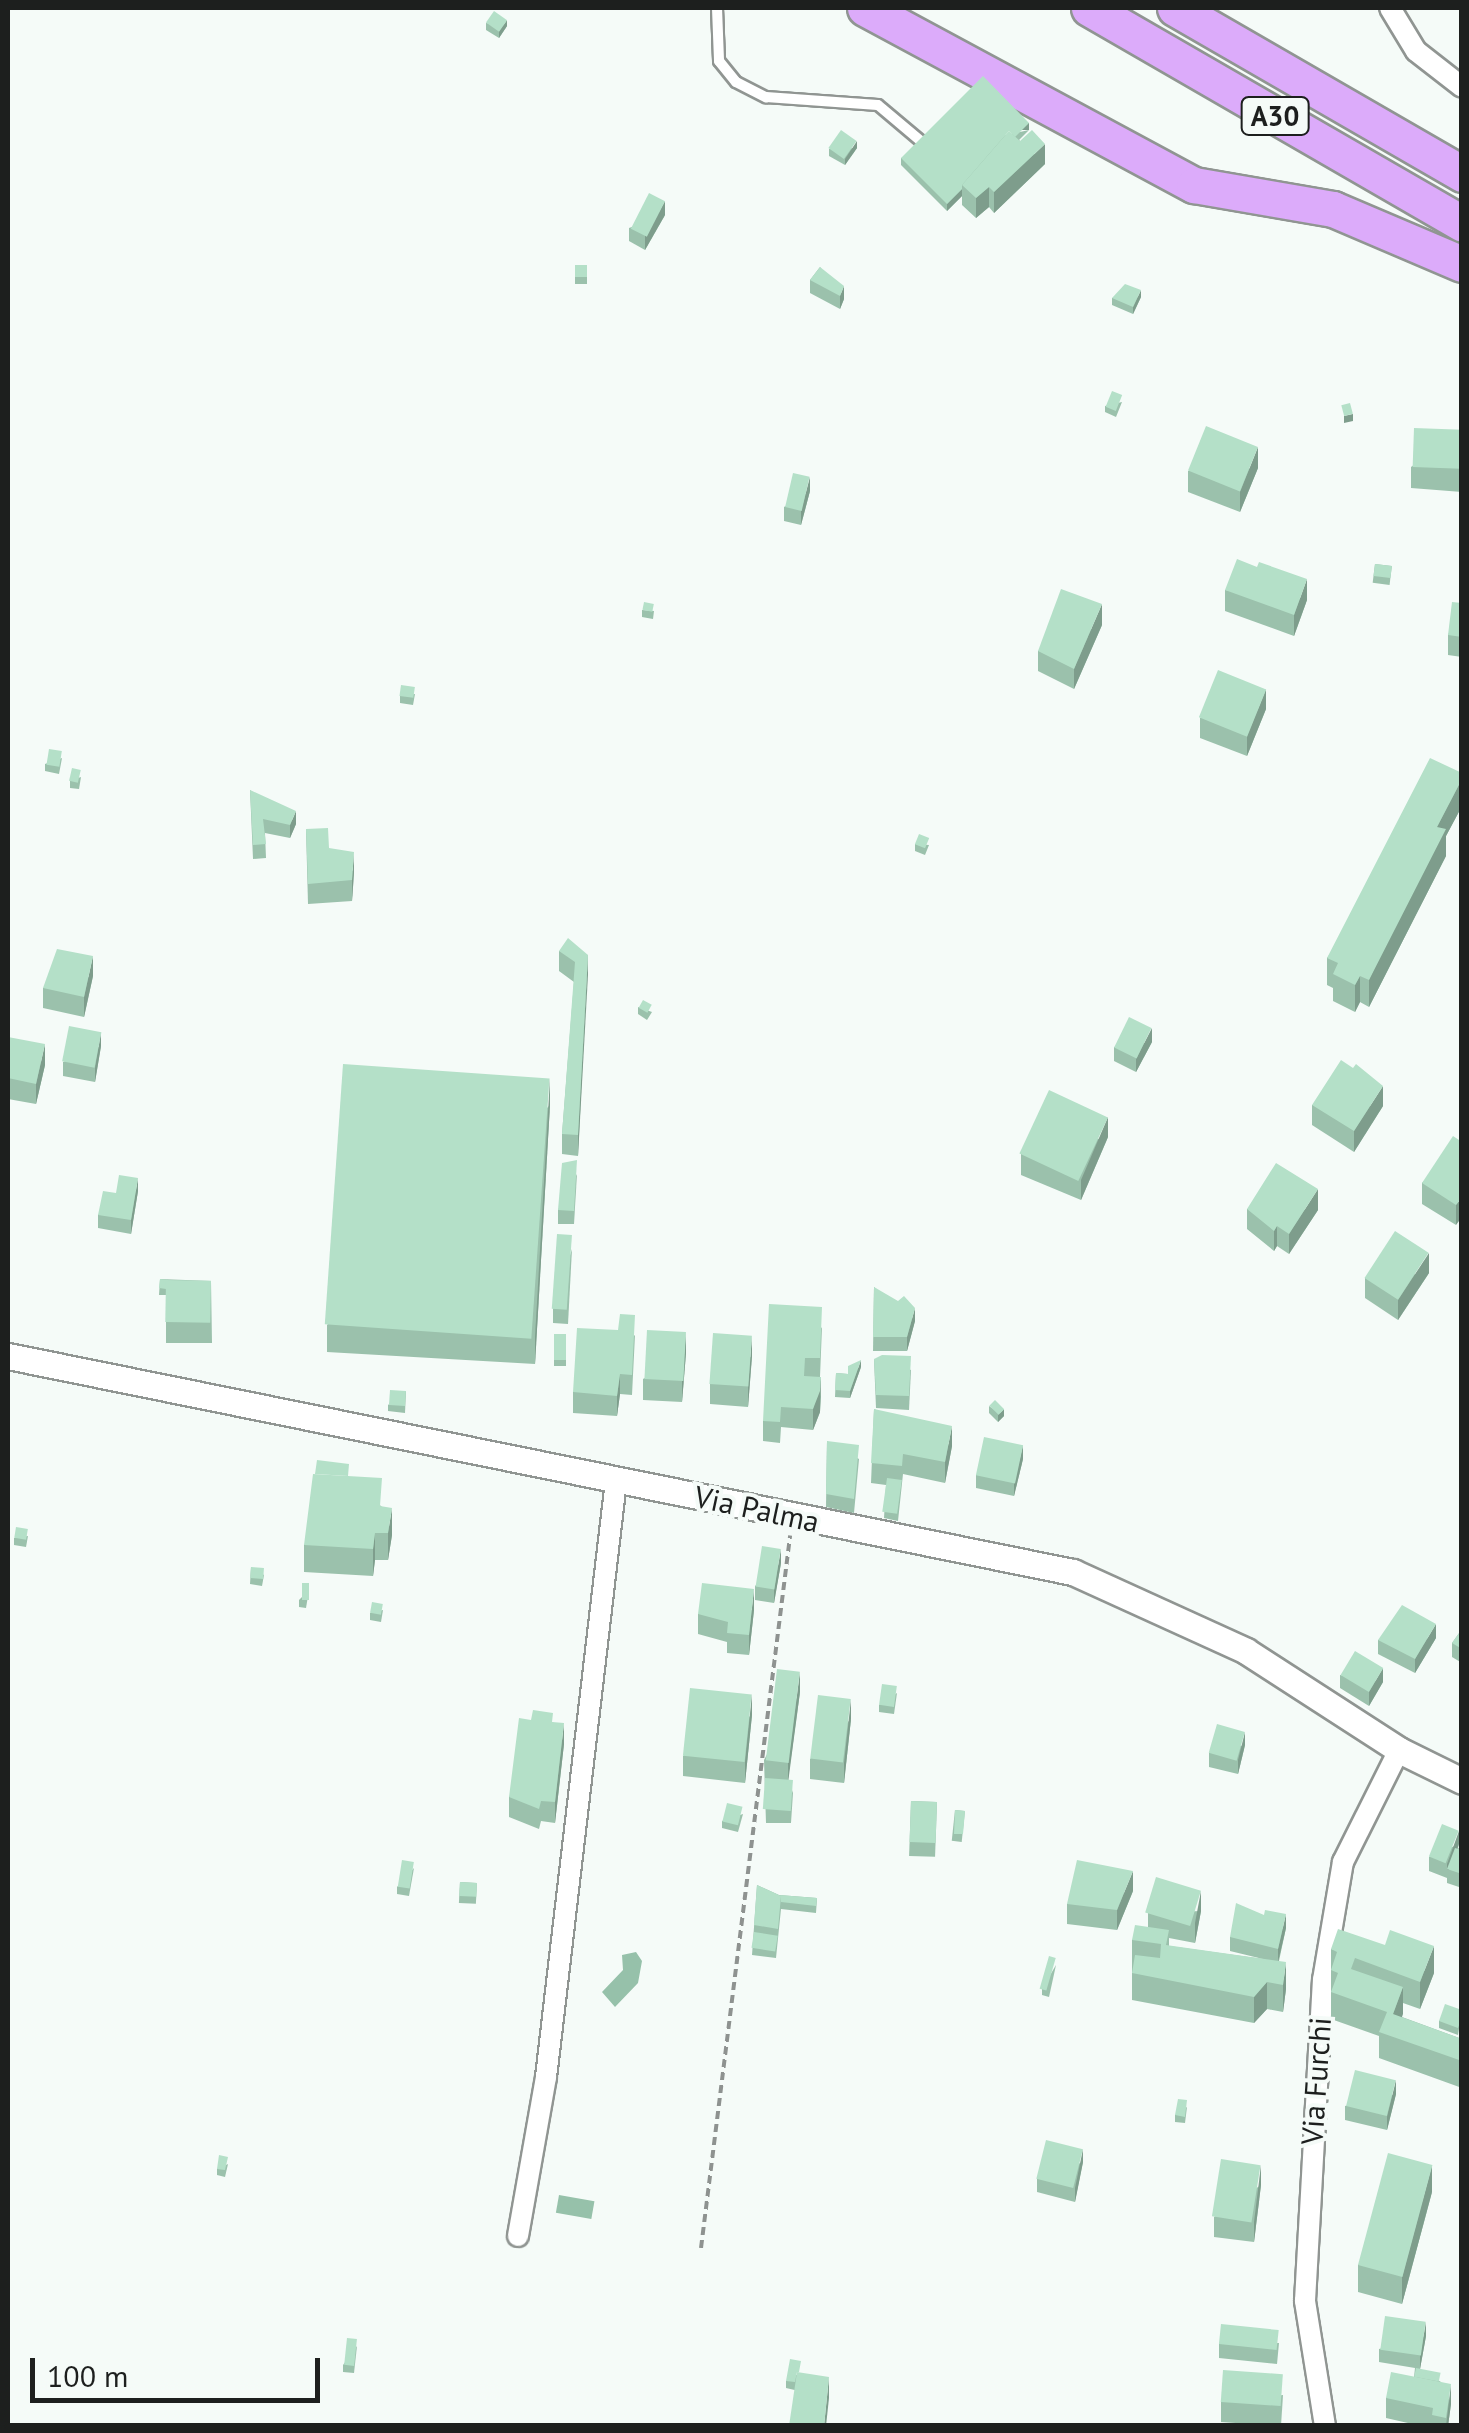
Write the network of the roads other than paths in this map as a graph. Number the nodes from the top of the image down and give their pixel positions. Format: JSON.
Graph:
{"nodes":[{"id":1,"x":717,"y":8,"type":"edge"},
{"id":2,"x":865,"y":8,"type":"edge"},
{"id":3,"x":1089,"y":8,"type":"edge"},
{"id":4,"x":1175,"y":8,"type":"edge"},
{"id":5,"x":1192,"y":8,"type":"edge"},
{"id":6,"x":1390,"y":8,"type":"edge"},
{"id":7,"x":1221,"y":34,"type":"junction"},
{"id":8,"x":1462,"y":88,"type":"edge"},
{"id":9,"x":946,"y":163,"type":"edge"},
{"id":10,"x":1462,"y":174,"type":"edge"},
{"id":11,"x":1462,"y":223,"type":"edge"},
{"id":12,"x":1462,"y":264,"type":"edge"},
{"id":13,"x":8,"y":1356,"type":"edge"},
{"id":14,"x":616,"y":1480,"type":"junction"},
{"id":15,"x":1399,"y":1750,"type":"junction"},
{"id":16,"x":1462,"y":1781,"type":"edge"},
{"id":17,"x":518,"y":2236,"type":"dead end"},
{"id":18,"x":1325,"y":2426,"type":"edge"}],
"edges":[{"from":1,"to":9,"type":"lane"},
{"from":2,"to":12,"type":"highway"},
{"from":3,"to":11,"type":"highway","number":"A30"},
{"from":4,"to":7,"type":"highway","number":"A30"},
{"from":5,"to":7,"type":"highway"},
{"from":6,"to":8,"type":"street"},
{"from":7,"to":10,"type":"highway","number":"A30"},
{"from":13,"to":14,"type":"street","name":"Via Palma"},
{"from":14,"to":15,"type":"street","name":"Via Palma"},
{"from":14,"to":17,"type":"street"},
{"from":15,"to":16,"type":"street","name":"Via Palma"},
{"from":15,"to":18,"type":"street","name":"Via Furchi"}]}
